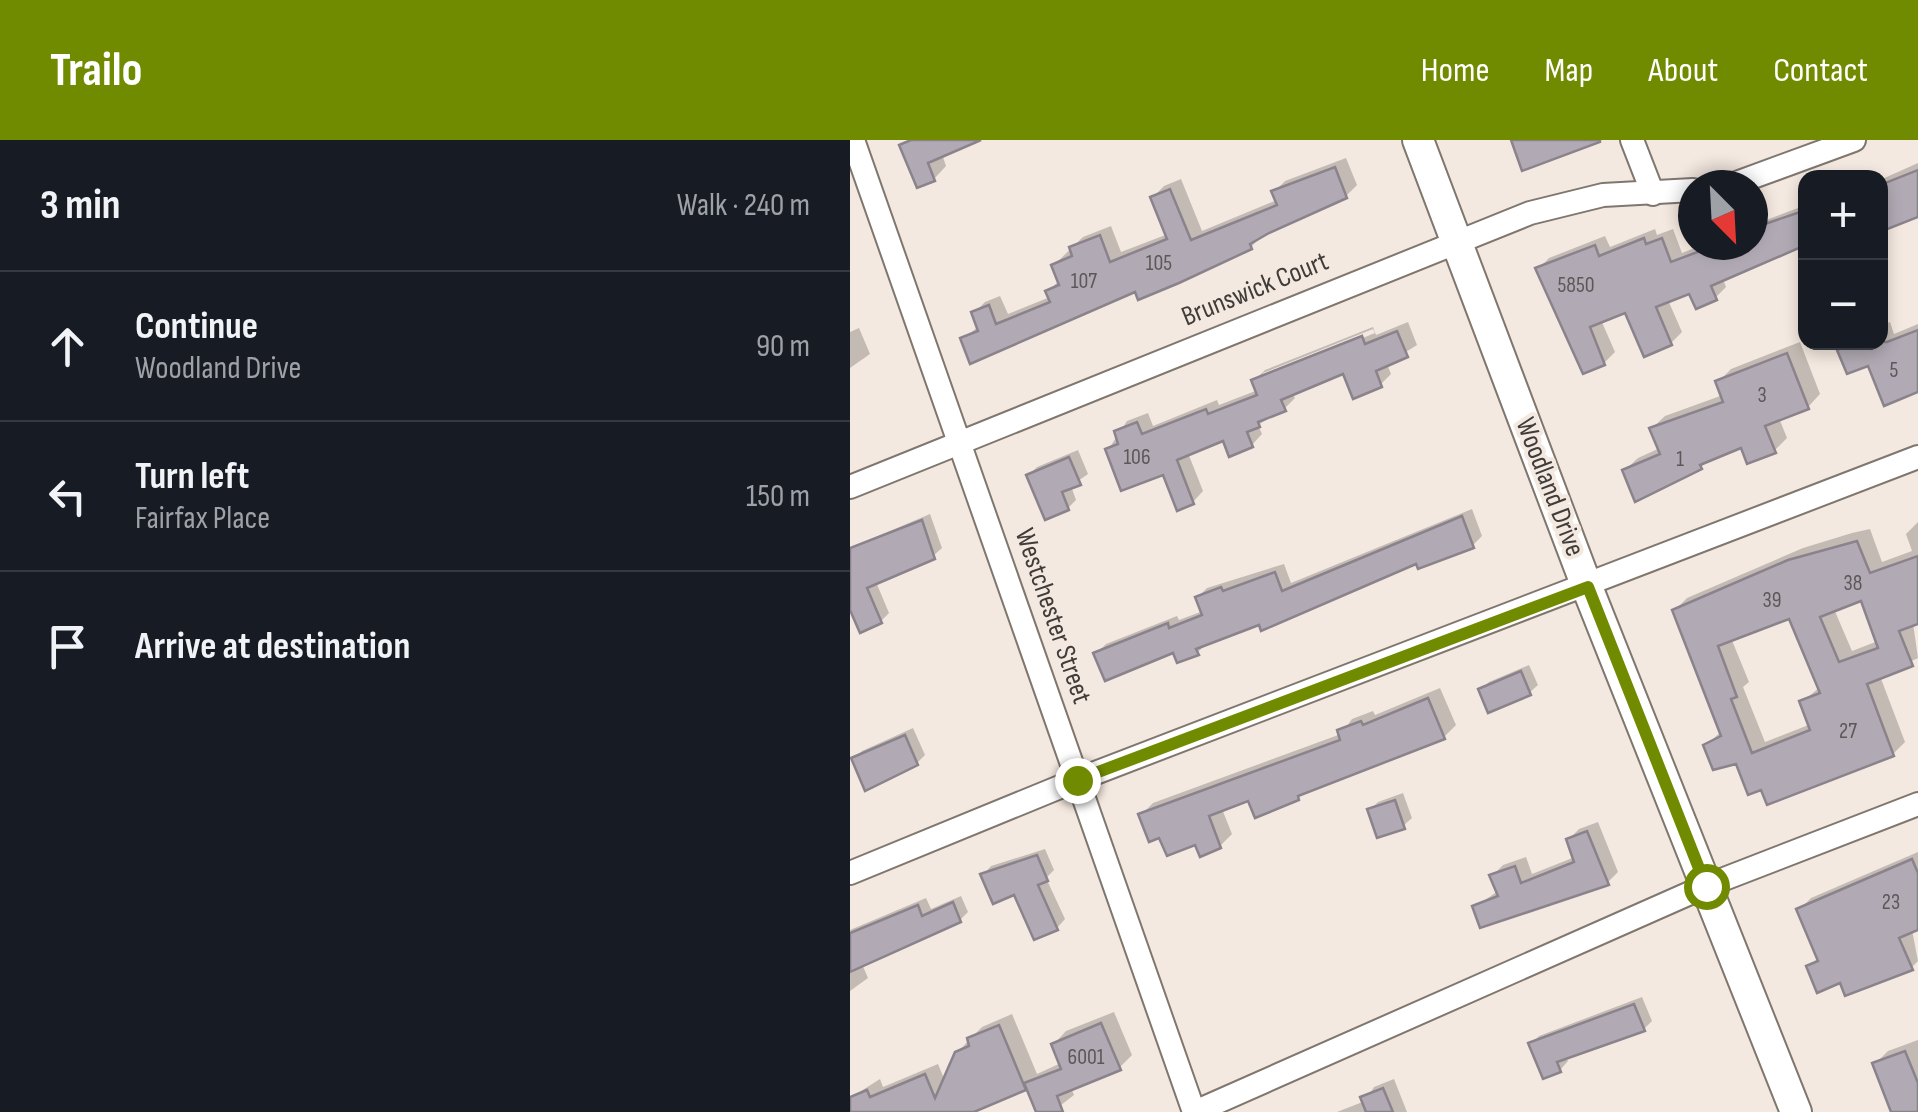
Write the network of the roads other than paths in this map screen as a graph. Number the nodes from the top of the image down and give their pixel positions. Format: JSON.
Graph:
{"nodes":[{"id":1,"x":852,"y":140,"type":"edge"},
{"id":2,"x":1418,"y":140,"type":"edge"},
{"id":3,"x":1632,"y":140,"type":"edge"},
{"id":4,"x":1854,"y":140,"type":"edge"},
{"id":5,"x":1768,"y":171,"type":"edge"},
{"id":6,"x":1678,"y":192,"type":"edge"},
{"id":7,"x":1653,"y":194,"type":"junction"},
{"id":8,"x":1456,"y":240,"type":"junction"},
{"id":9,"x":961,"y":439,"type":"junction"},
{"id":10,"x":1918,"y":457,"type":"edge"},
{"id":11,"x":850,"y":486,"type":"edge"},
{"id":12,"x":1588,"y":587,"type":"junction"},
{"id":13,"x":1077,"y":780,"type":"junction"},
{"id":14,"x":1918,"y":804,"type":"edge"},
{"id":15,"x":850,"y":873,"type":"edge"},
{"id":16,"x":1706,"y":886,"type":"junction"},
{"id":17,"x":1194,"y":1112,"type":"edge"},
{"id":18,"x":1796,"y":1112,"type":"edge"}],
"edges":[{"from":1,"to":9,"type":"street","name":"Westchester Street"},
{"from":2,"to":8,"type":"main road","name":"Woodland Drive"},
{"from":3,"to":7,"type":"street"},
{"from":4,"to":5,"type":"street"},
{"from":6,"to":7,"type":"street","name":"Brunswick Court"},
{"from":7,"to":8,"type":"street","name":"Brunswick Court"},
{"from":8,"to":9,"type":"street","name":"Brunswick Court"},
{"from":8,"to":12,"type":"main road","name":"Woodland Drive"},
{"from":9,"to":11,"type":"street","name":"Brunswick Court"},
{"from":9,"to":13,"type":"street","name":"Westchester Street"},
{"from":10,"to":12,"type":"street"},
{"from":12,"to":13,"type":"street"},
{"from":12,"to":16,"type":"main road","name":"Woodland Drive"},
{"from":13,"to":15,"type":"street"},
{"from":13,"to":17,"type":"street","name":"Westchester Street"},
{"from":14,"to":16,"type":"street"},
{"from":16,"to":17,"type":"street"},
{"from":16,"to":18,"type":"main road","name":"Woodland Drive"}]}
